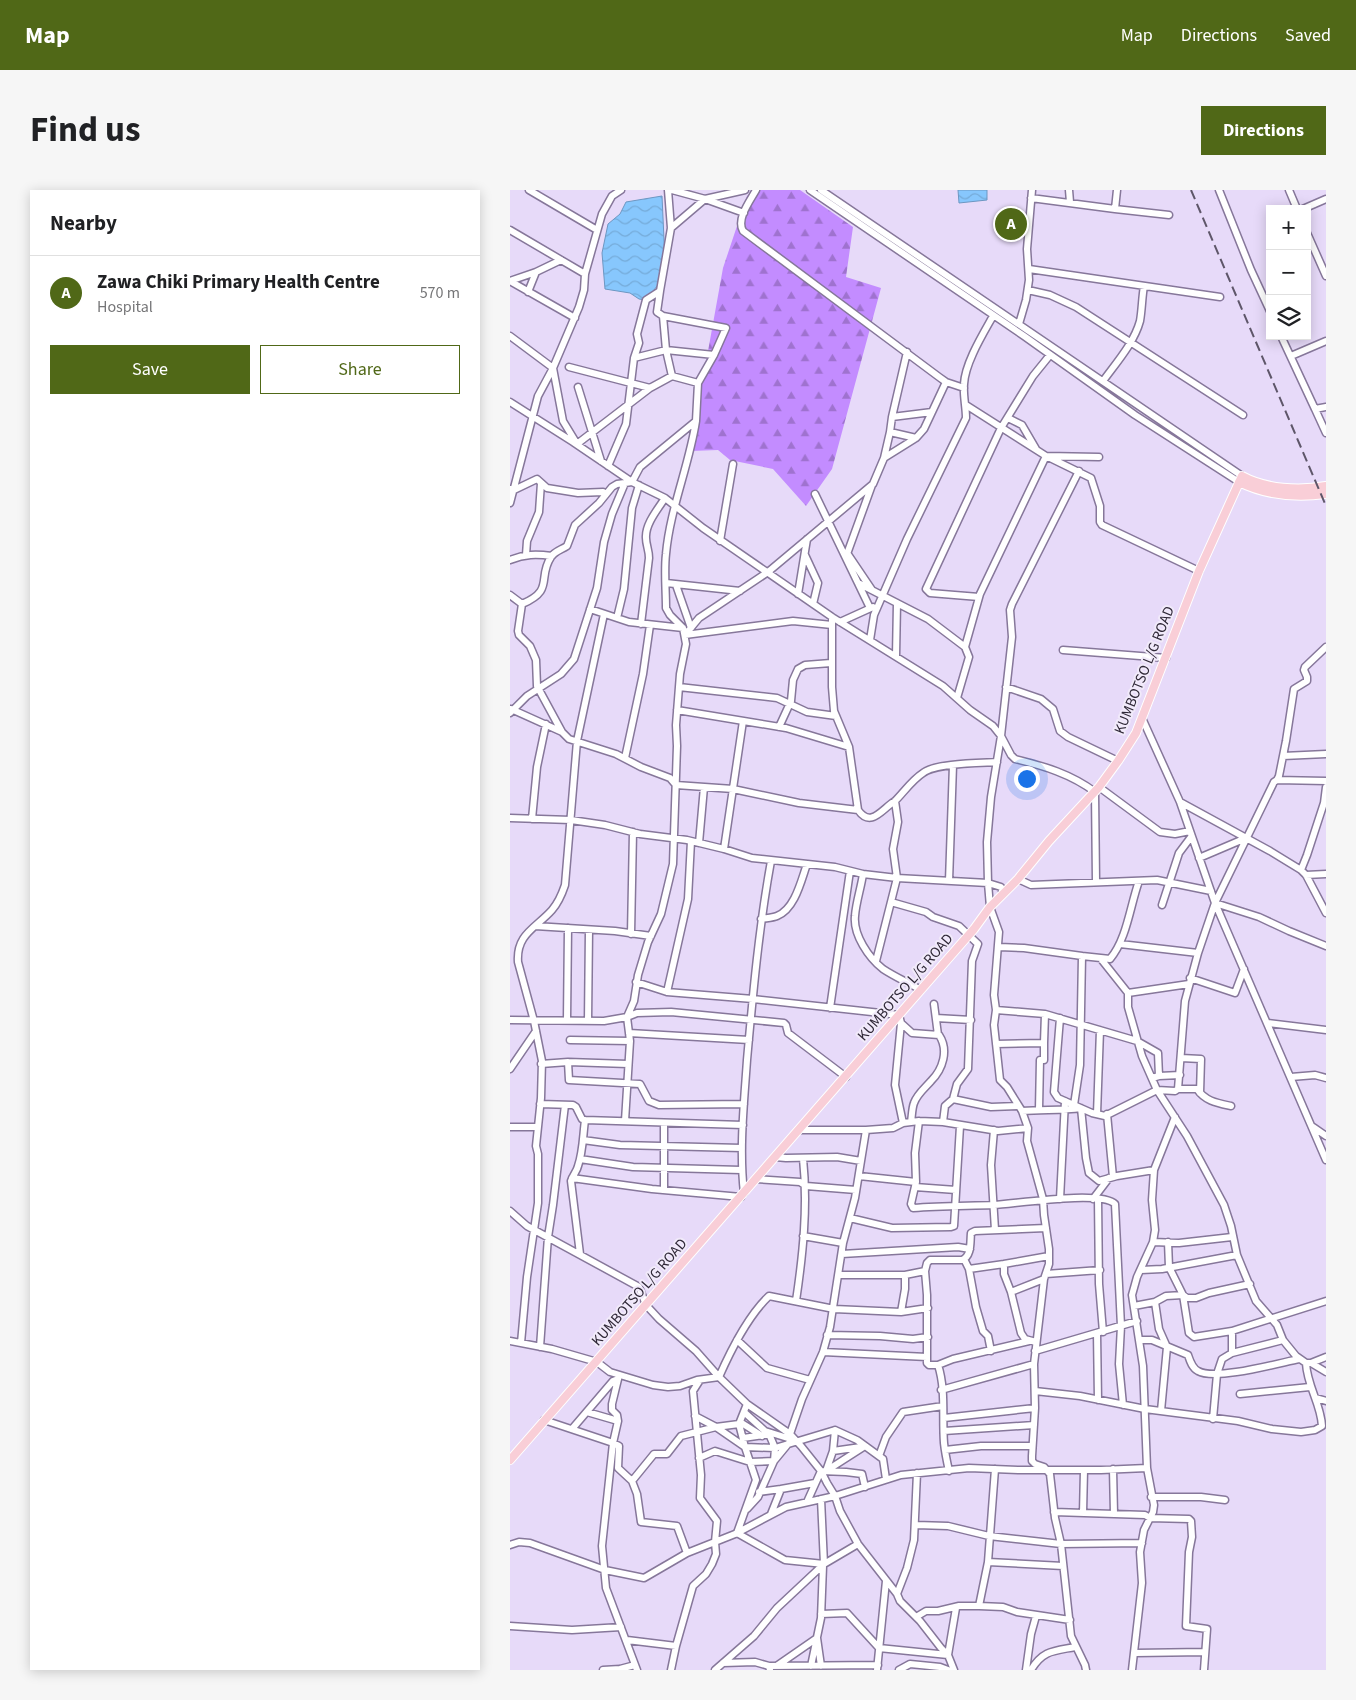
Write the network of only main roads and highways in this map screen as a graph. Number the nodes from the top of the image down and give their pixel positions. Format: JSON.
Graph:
{"nodes":[{"id":1,"x":1240,"y":479,"type":"junction"},
{"id":2,"x":1326,"y":486,"type":"edge"},
{"id":3,"x":1326,"y":494,"type":"edge"},
{"id":4,"x":510,"y":1460,"type":"edge"}],
"edges":[{"from":1,"to":2,"type":"main road"},
{"from":1,"to":3,"type":"main road"},
{"from":1,"to":4,"type":"main road","name":"KUMBOTSO L/G ROAD"}]}
